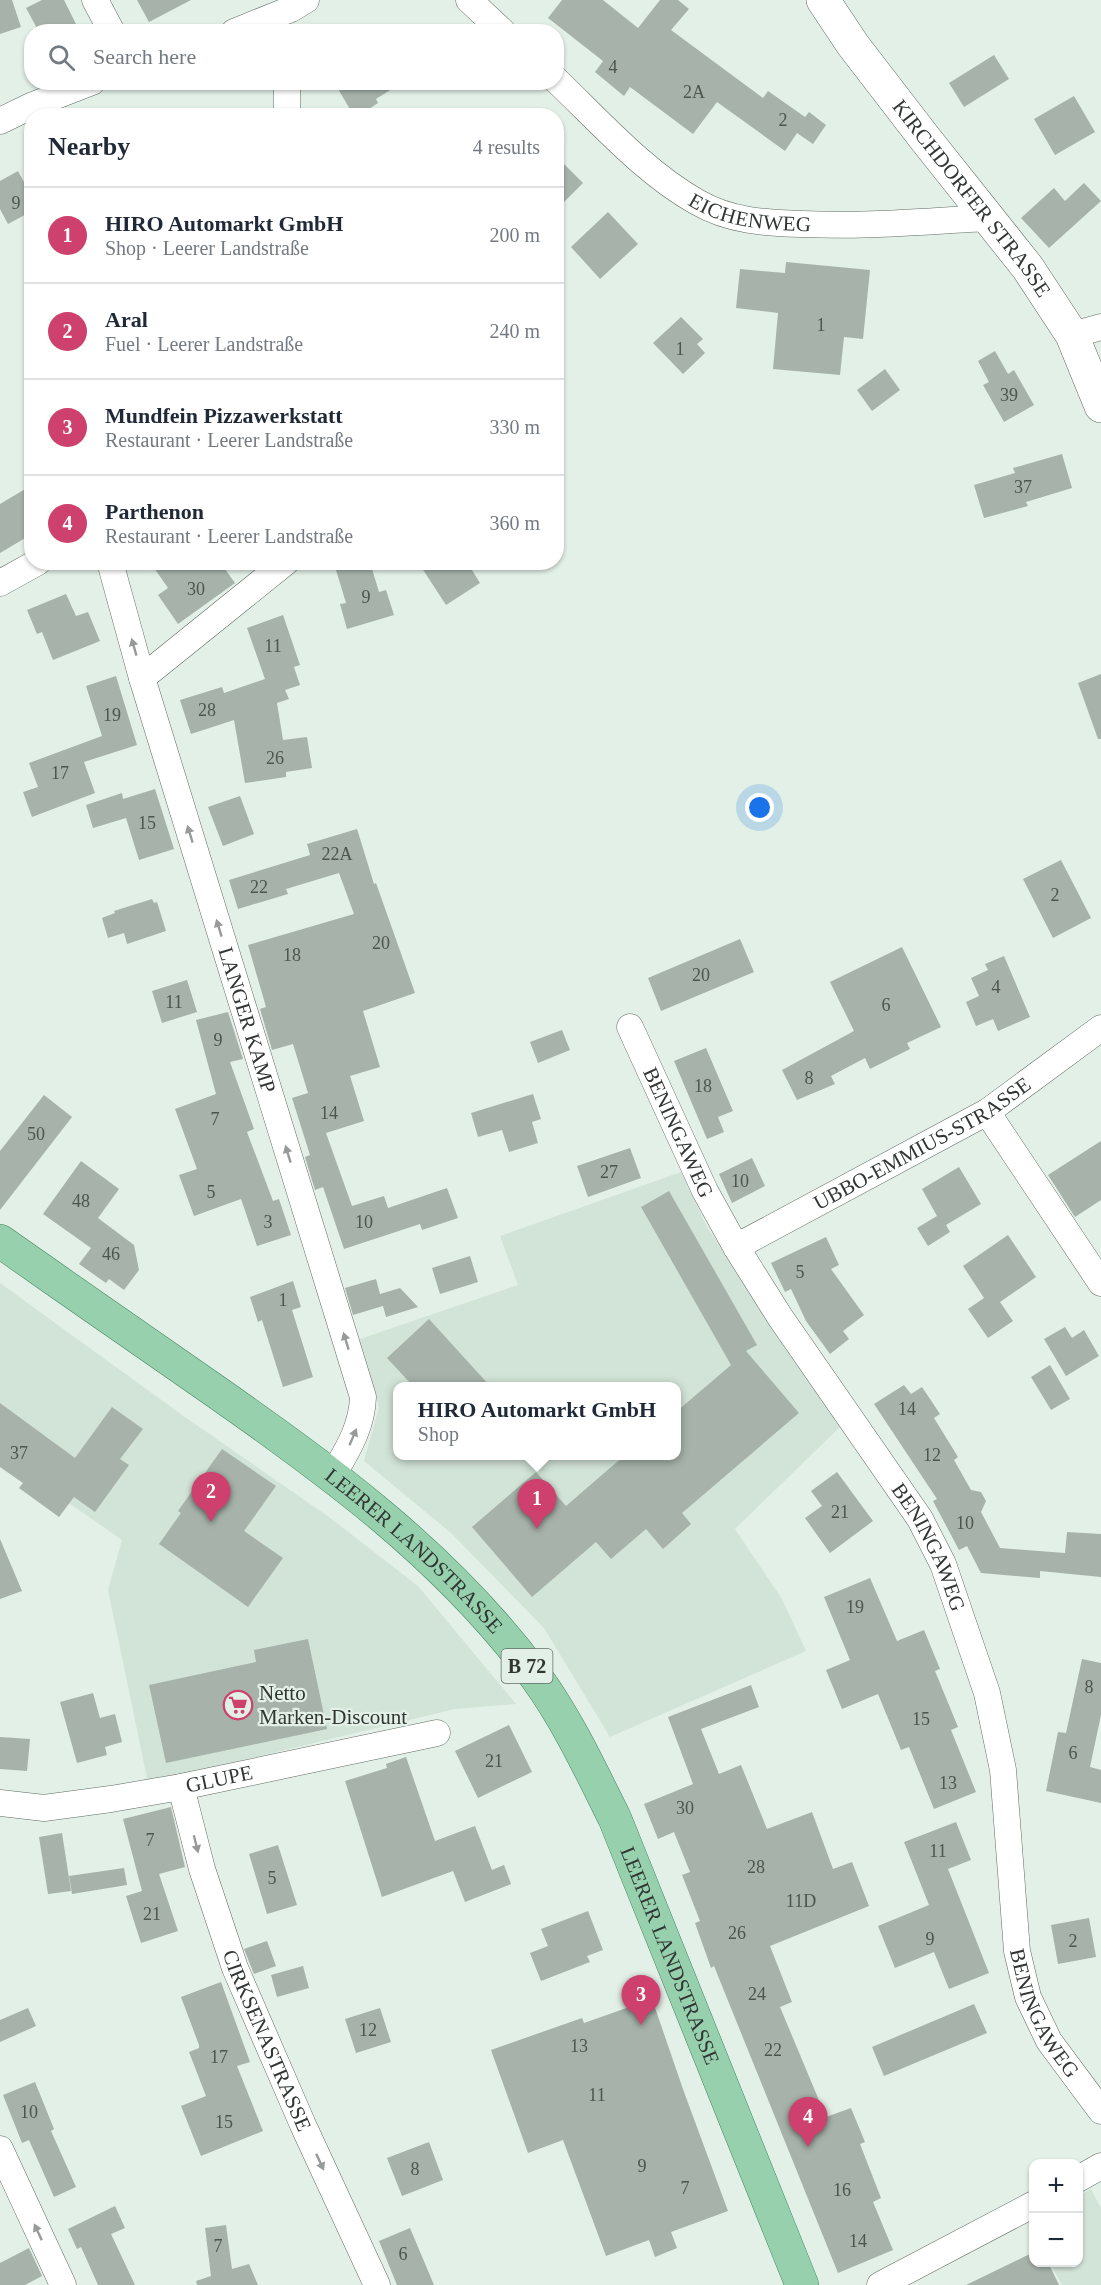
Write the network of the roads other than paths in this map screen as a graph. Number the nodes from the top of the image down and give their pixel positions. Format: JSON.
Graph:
{"nodes":[{"id":1,"x":95,"y":0,"type":"edge"},
{"id":2,"x":469,"y":0,"type":"edge"},
{"id":3,"x":823,"y":0,"type":"edge"},
{"id":4,"x":296,"y":13,"type":"edge"},
{"id":5,"x":108,"y":24,"type":"edge"},
{"id":6,"x":260,"y":24,"type":"edge"},
{"id":7,"x":494,"y":24,"type":"edge"},
{"id":8,"x":564,"y":87,"type":"edge"},
{"id":9,"x":71,"y":90,"type":"edge"},
{"id":10,"x":287,"y":90,"type":"edge"},
{"id":11,"x":27,"y":108,"type":"edge"},
{"id":12,"x":287,"y":108,"type":"edge"},
{"id":13,"x":24,"y":109,"type":"edge"},
{"id":14,"x":0,"y":121,"type":"edge"},
{"id":15,"x":988,"y":218,"type":"junction"},
{"id":16,"x":1087,"y":331,"type":"edge"},
{"id":17,"x":1101,"y":406,"type":"edge"},
{"id":18,"x":24,"y":570,"type":"edge"},
{"id":19,"x":112,"y":570,"type":"edge"},
{"id":20,"x":276,"y":570,"type":"edge"},
{"id":21,"x":0,"y":583,"type":"edge"},
{"id":22,"x":142,"y":678,"type":"junction"},
{"id":23,"x":630,"y":1027,"type":"dead end"},
{"id":24,"x":1101,"y":1028,"type":"edge"},
{"id":25,"x":987,"y":1112,"type":"junction"},
{"id":26,"x":0,"y":1241,"type":"edge"},
{"id":27,"x":736,"y":1247,"type":"junction"},
{"id":28,"x":1101,"y":1283,"type":"edge"},
{"id":29,"x":333,"y":1474,"type":"junction"},
{"id":30,"x":437,"y":1733,"type":"dead end"},
{"id":31,"x":181,"y":1787,"type":"junction"},
{"id":32,"x":0,"y":1803,"type":"edge"},
{"id":33,"x":1101,"y":2111,"type":"edge"},
{"id":34,"x":0,"y":2149,"type":"edge"},
{"id":35,"x":1101,"y":2166,"type":"edge"},
{"id":36,"x":1083,"y":2176,"type":"edge"},
{"id":37,"x":1029,"y":2207,"type":"edge"},
{"id":38,"x":63,"y":2285,"type":"edge"},
{"id":39,"x":377,"y":2285,"type":"edge"},
{"id":40,"x":802,"y":2285,"type":"edge"},
{"id":41,"x":880,"y":2285,"type":"edge"}],
"edges":[{"from":1,"to":5,"type":"street"},
{"from":2,"to":7,"type":"street"},
{"from":3,"to":15,"type":"street","name":"KIRCHDORFER STRASSE"},
{"from":4,"to":6,"type":"street"},
{"from":8,"to":15,"type":"street","name":"EICHENWEG"},
{"from":9,"to":11,"type":"street"},
{"from":10,"to":12,"type":"street"},
{"from":13,"to":14,"type":"street"},
{"from":15,"to":16,"type":"street","name":"KIRCHDORFER STRASSE"},
{"from":16,"to":17,"type":"street","name":"KIRCHDORFER STRASSE"},
{"from":18,"to":21,"type":"street"},
{"from":22,"to":19,"type":"street","name":"LANGER KAMP","one_way":true},
{"from":20,"to":22,"type":"street"},
{"from":29,"to":22,"type":"street","name":"LANGER KAMP","one_way":true},
{"from":23,"to":27,"type":"street","name":"BENINGAWEG"},
{"from":24,"to":25,"type":"street","name":"UBBO-EMMIUS-STRASSE"},
{"from":25,"to":27,"type":"street","name":"UBBO-EMMIUS-STRASSE"},
{"from":25,"to":28,"type":"street"},
{"from":26,"to":29,"type":"main road","name":"LEERER LANDSTRASSE","number":"B 72"},
{"from":27,"to":33,"type":"street","name":"BENINGAWEG"},
{"from":29,"to":40,"type":"main road","name":"LEERER LANDSTRASSE","number":"B 72"},
{"from":30,"to":31,"type":"street","name":"GLUPE"},
{"from":31,"to":32,"type":"street","name":"GLUPE"},
{"from":31,"to":39,"type":"street","name":"CIRKSENASTRASSE","one_way":true},
{"from":38,"to":34,"type":"street","one_way":true},
{"from":35,"to":36,"type":"street"},
{"from":37,"to":41,"type":"street"}]}
